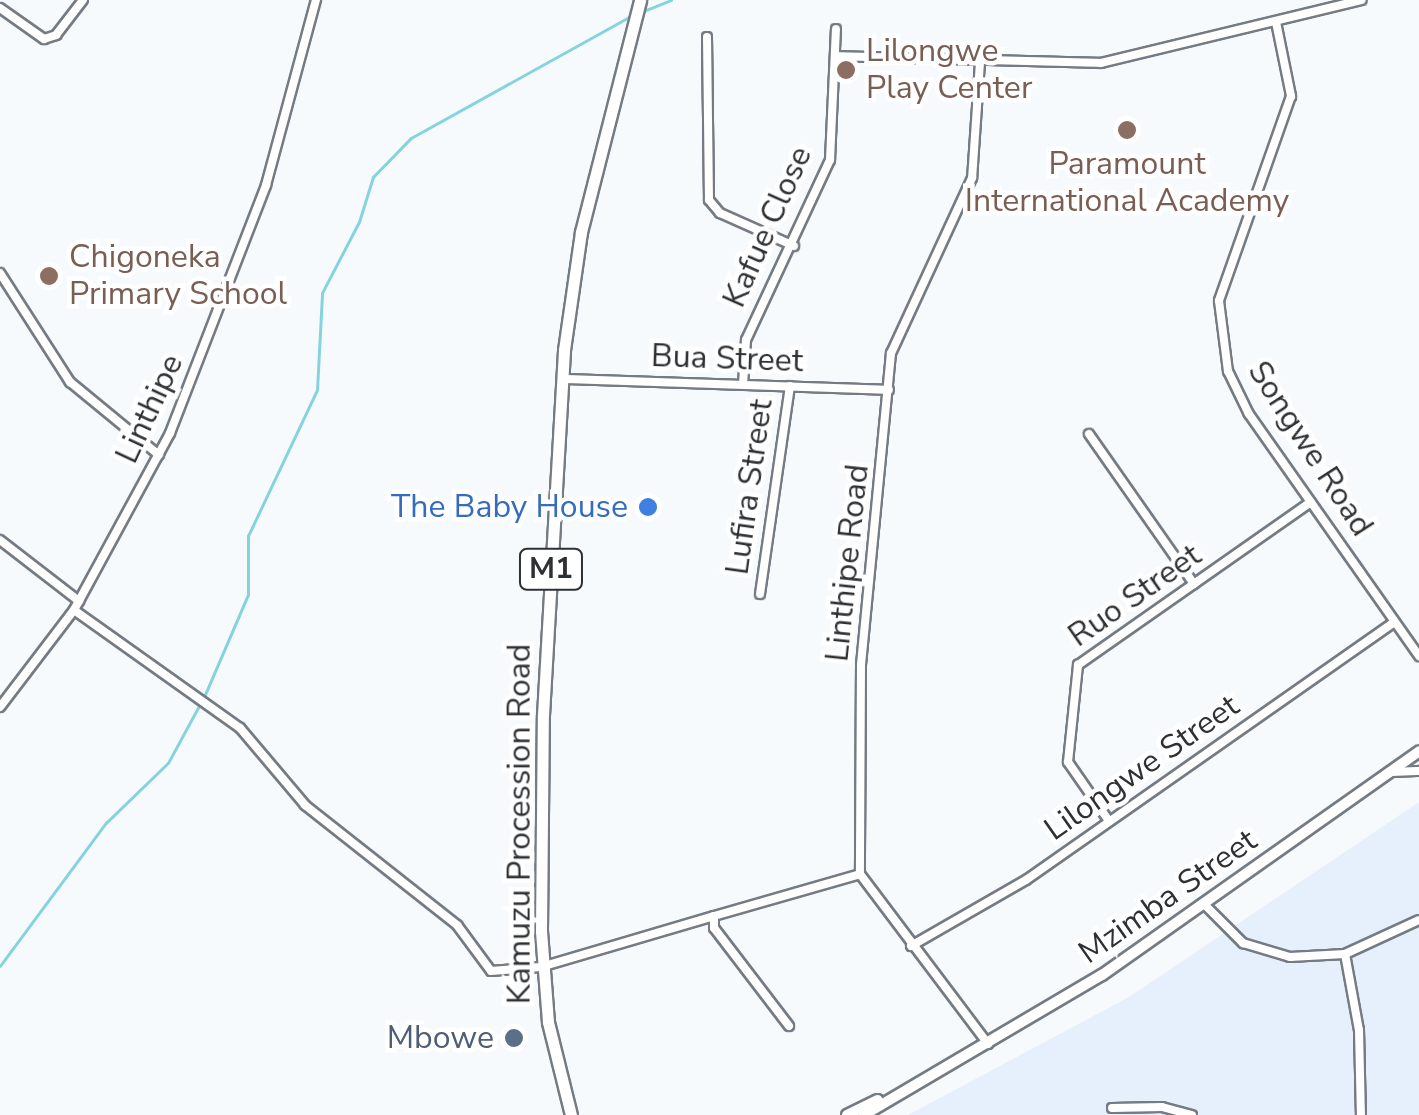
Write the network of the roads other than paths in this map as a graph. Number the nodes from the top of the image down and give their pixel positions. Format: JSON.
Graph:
{"nodes":[{"id":1,"x":83,"y":0,"type":"edge"},
{"id":2,"x":316,"y":0,"type":"edge"},
{"id":3,"x":640,"y":0,"type":"edge"},
{"id":4,"x":1361,"y":0,"type":"edge"},
{"id":5,"x":0,"y":8,"type":"edge"},
{"id":6,"x":1276,"y":22,"type":"junction"},
{"id":7,"x":836,"y":29,"type":"dead end"},
{"id":8,"x":707,"y":37,"type":"dead end"},
{"id":9,"x":835,"y":56,"type":"junction"},
{"id":10,"x":980,"y":62,"type":"junction"},
{"id":11,"x":794,"y":246,"type":"junction"},
{"id":12,"x":0,"y":273,"type":"edge"},
{"id":13,"x":563,"y":379,"type":"junction"},
{"id":14,"x":743,"y":384,"type":"junction"},
{"id":15,"x":790,"y":386,"type":"junction"},
{"id":16,"x":889,"y":390,"type":"junction"},
{"id":17,"x":1089,"y":434,"type":"dead end"},
{"id":18,"x":159,"y":454,"type":"junction"},
{"id":19,"x":1311,"y":502,"type":"junction"},
{"id":20,"x":0,"y":540,"type":"edge"},
{"id":21,"x":1194,"y":584,"type":"junction"},
{"id":22,"x":760,"y":594,"type":"dead end"},
{"id":23,"x":77,"y":605,"type":"junction"},
{"id":24,"x":1396,"y":622,"type":"junction"},
{"id":25,"x":1419,"y":656,"type":"edge"},
{"id":26,"x":0,"y":706,"type":"edge"},
{"id":27,"x":1419,"y":751,"type":"edge"},
{"id":28,"x":1389,"y":772,"type":"junction"},
{"id":29,"x":1419,"y":772,"type":"edge"},
{"id":30,"x":1109,"y":821,"type":"junction"},
{"id":31,"x":860,"y":874,"type":"junction"},
{"id":32,"x":1203,"y":903,"type":"junction"},
{"id":33,"x":713,"y":919,"type":"junction"},
{"id":34,"x":1419,"y":920,"type":"edge"},
{"id":35,"x":911,"y":946,"type":"junction"},
{"id":36,"x":1344,"y":954,"type":"junction"},
{"id":37,"x":542,"y":967,"type":"junction"},
{"id":38,"x":789,"y":1026,"type":"dead end"},
{"id":39,"x":988,"y":1044,"type":"junction"},
{"id":40,"x":938,"y":1072,"type":"junction"},
{"id":41,"x":1112,"y":1108,"type":"dead end"},
{"id":42,"x":570,"y":1115,"type":"edge"},
{"id":43,"x":846,"y":1115,"type":"edge"},
{"id":44,"x":864,"y":1115,"type":"edge"},
{"id":45,"x":1192,"y":1115,"type":"edge"},
{"id":46,"x":1361,"y":1115,"type":"edge"}],
"edges":[{"from":1,"to":5,"type":"street"},
{"from":2,"to":18,"type":"street","name":"Linthipe"},
{"from":3,"to":13,"type":"highway","name":"Kamuzu Procession Road","number":"M1"},
{"from":4,"to":6,"type":"street"},
{"from":6,"to":10,"type":"street"},
{"from":6,"to":19,"type":"street","name":"Songwe Road"},
{"from":7,"to":9,"type":"street","name":"Kafue Close"},
{"from":8,"to":11,"type":"street"},
{"from":9,"to":10,"type":"street"},
{"from":9,"to":11,"type":"street","name":"Kafue Close"},
{"from":10,"to":16,"type":"street","name":"Linthipe Road"},
{"from":11,"to":14,"type":"street","name":"Kafue Close"},
{"from":12,"to":18,"type":"street"},
{"from":13,"to":14,"type":"street","name":"Bua Street"},
{"from":13,"to":37,"type":"highway","name":"Kamuzu Procession Road","number":"M1"},
{"from":14,"to":15,"type":"street","name":"Bua Street"},
{"from":15,"to":16,"type":"street","name":"Bua Street"},
{"from":15,"to":22,"type":"street","name":"Lufira Street"},
{"from":16,"to":31,"type":"street","name":"Linthipe Road"},
{"from":17,"to":21,"type":"street"},
{"from":18,"to":23,"type":"street","name":"Linthipe"},
{"from":19,"to":21,"type":"street","name":"Ruo Street"},
{"from":19,"to":24,"type":"street","name":"Songwe Road"},
{"from":20,"to":23,"type":"street"},
{"from":21,"to":30,"type":"street","name":"Ruo Street"},
{"from":23,"to":26,"type":"street","name":"Linthipe"},
{"from":23,"to":37,"type":"street"},
{"from":24,"to":25,"type":"street","name":"Songwe Road"},
{"from":24,"to":30,"type":"street","name":"Lilongwe Street"},
{"from":27,"to":28,"type":"main road","name":"Mzimba Street"},
{"from":28,"to":29,"type":"street"},
{"from":28,"to":32,"type":"main road","name":"Mzimba Street"},
{"from":30,"to":35,"type":"street","name":"Lilongwe Street"},
{"from":31,"to":33,"type":"street"},
{"from":31,"to":35,"type":"street"},
{"from":32,"to":36,"type":"street"},
{"from":32,"to":39,"type":"main road","name":"Mzimba Street"},
{"from":33,"to":37,"type":"street"},
{"from":33,"to":38,"type":"street"},
{"from":34,"to":36,"type":"street"},
{"from":35,"to":39,"type":"street"},
{"from":36,"to":46,"type":"street"},
{"from":37,"to":42,"type":"highway","name":"Kamuzu Procession Road","number":"M1"},
{"from":39,"to":40,"type":"main road","name":"Mzimba Street"},
{"from":40,"to":43,"type":"main road"},
{"from":40,"to":44,"type":"main road"},
{"from":41,"to":45,"type":"street"}]}
